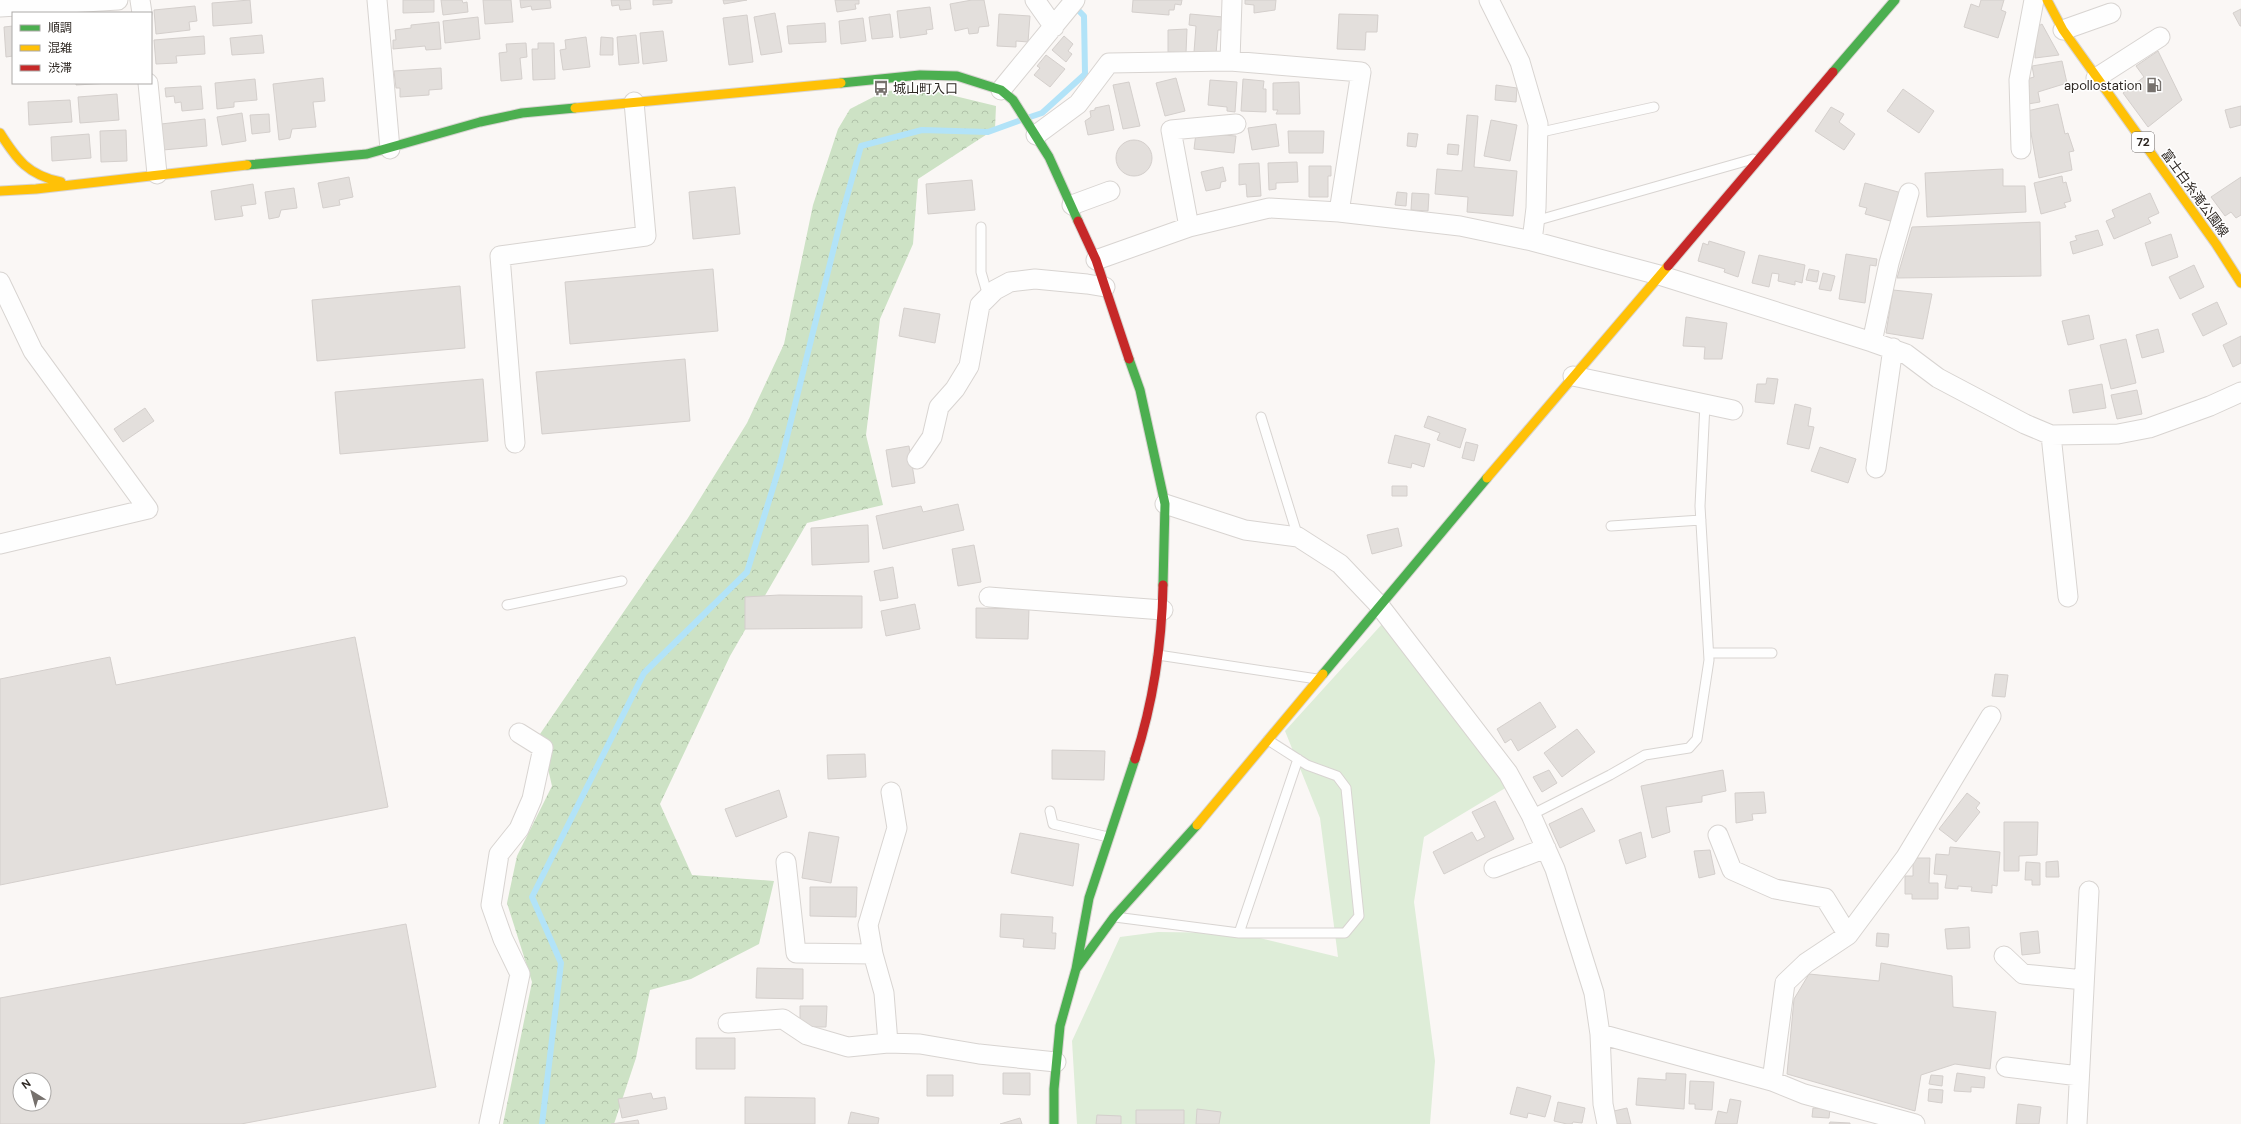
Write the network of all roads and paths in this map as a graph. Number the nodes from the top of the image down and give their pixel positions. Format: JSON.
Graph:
{"nodes":[{"id":1,"x":118,"y":0,"type":"edge"},
{"id":2,"x":140,"y":0,"type":"edge"},
{"id":3,"x":377,"y":0,"type":"edge"},
{"id":4,"x":1035,"y":0,"type":"edge"},
{"id":5,"x":1232,"y":0,"type":"edge"},
{"id":6,"x":1489,"y":0,"type":"edge"},
{"id":7,"x":1895,"y":0,"type":"edge"},
{"id":8,"x":2034,"y":0,"type":"edge"},
{"id":9,"x":2047,"y":0,"type":"edge"},
{"id":10,"x":0,"y":7,"type":"edge"},
{"id":11,"x":142,"y":12,"type":"edge"},
{"id":12,"x":2111,"y":13,"type":"dead end"},
{"id":13,"x":1064,"y":14,"type":"edge"},
{"id":14,"x":2063,"y":30,"type":"junction"},
{"id":15,"x":2160,"y":37,"type":"dead end"},
{"id":16,"x":1230,"y":61,"type":"junction"},
{"id":17,"x":2096,"y":78,"type":"junction"},
{"id":18,"x":148,"y":84,"type":"edge"},
{"id":19,"x":1001,"y":90,"type":"junction"},
{"id":20,"x":634,"y":102,"type":"junction"},
{"id":21,"x":1654,"y":107,"type":"dead end"},
{"id":22,"x":1236,"y":124,"type":"dead end"},
{"id":23,"x":1538,"y":133,"type":"junction"},
{"id":24,"x":0,"y":134,"type":"edge"},
{"id":25,"x":1036,"y":136,"type":"junction"},
{"id":26,"x":390,"y":149,"type":"junction"},
{"id":27,"x":2021,"y":149,"type":"dead end"},
{"id":28,"x":1761,"y":157,"type":"junction"},
{"id":29,"x":157,"y":174,"type":"junction"},
{"id":30,"x":78,"y":185,"type":"junction"},
{"id":31,"x":0,"y":191,"type":"edge"},
{"id":32,"x":1110,"y":191,"type":"dead end"},
{"id":33,"x":1909,"y":193,"type":"dead end"},
{"id":34,"x":1072,"y":206,"type":"junction"},
{"id":35,"x":1340,"y":212,"type":"junction"},
{"id":36,"x":1535,"y":222,"type":"junction"},
{"id":37,"x":981,"y":227,"type":"dead end"},
{"id":38,"x":1189,"y":227,"type":"junction"},
{"id":39,"x":1532,"y":241,"type":"junction"},
{"id":40,"x":1096,"y":260,"type":"junction"},
{"id":41,"x":1659,"y":275,"type":"junction"},
{"id":42,"x":0,"y":282,"type":"edge"},
{"id":43,"x":2241,"y":283,"type":"edge"},
{"id":44,"x":1105,"y":287,"type":"junction"},
{"id":45,"x":988,"y":296,"type":"junction"},
{"id":46,"x":1872,"y":342,"type":"junction"},
{"id":47,"x":1893,"y":348,"type":"junction"},
{"id":48,"x":1573,"y":376,"type":"junction"},
{"id":49,"x":2241,"y":392,"type":"edge"},
{"id":50,"x":1705,"y":404,"type":"junction"},
{"id":51,"x":1733,"y":410,"type":"dead end"},
{"id":52,"x":1261,"y":417,"type":"dead end"},
{"id":53,"x":2051,"y":435,"type":"junction"},
{"id":54,"x":515,"y":443,"type":"dead end"},
{"id":55,"x":917,"y":459,"type":"dead end"},
{"id":56,"x":1876,"y":468,"type":"dead end"},
{"id":57,"x":1165,"y":504,"type":"junction"},
{"id":58,"x":1701,"y":520,"type":"junction"},
{"id":59,"x":1611,"y":526,"type":"dead end"},
{"id":60,"x":1298,"y":537,"type":"junction"},
{"id":61,"x":0,"y":544,"type":"edge"},
{"id":62,"x":622,"y":581,"type":"dead end"},
{"id":63,"x":989,"y":597,"type":"dead end"},
{"id":64,"x":2068,"y":597,"type":"dead end"},
{"id":65,"x":507,"y":605,"type":"dead end"},
{"id":66,"x":1379,"y":605,"type":"junction"},
{"id":67,"x":1163,"y":610,"type":"junction"},
{"id":68,"x":1709,"y":653,"type":"junction"},
{"id":69,"x":1772,"y":653,"type":"dead end"},
{"id":70,"x":1158,"y":655,"type":"junction"},
{"id":71,"x":1317,"y":680,"type":"junction"},
{"id":72,"x":1991,"y":716,"type":"dead end"},
{"id":73,"x":518,"y":733,"type":"dead end"},
{"id":74,"x":1268,"y":739,"type":"junction"},
{"id":75,"x":1298,"y":759,"type":"junction"},
{"id":76,"x":890,"y":792,"type":"dead end"},
{"id":77,"x":1050,"y":811,"type":"dead end"},
{"id":78,"x":1531,"y":815,"type":"junction"},
{"id":79,"x":1718,"y":836,"type":"dead end"},
{"id":80,"x":1108,"y":837,"type":"junction"},
{"id":81,"x":1546,"y":848,"type":"junction"},
{"id":82,"x":786,"y":862,"type":"dead end"},
{"id":83,"x":1494,"y":868,"type":"dead end"},
{"id":84,"x":2089,"y":891,"type":"dead end"},
{"id":85,"x":1114,"y":917,"type":"junction"},
{"id":86,"x":1239,"y":933,"type":"junction"},
{"id":87,"x":1848,"y":935,"type":"junction"},
{"id":88,"x":873,"y":954,"type":"junction"},
{"id":89,"x":2004,"y":956,"type":"dead end"},
{"id":90,"x":1076,"y":970,"type":"junction"},
{"id":91,"x":2084,"y":980,"type":"junction"},
{"id":92,"x":728,"y":1023,"type":"dead end"},
{"id":93,"x":1600,"y":1034,"type":"junction"},
{"id":94,"x":888,"y":1043,"type":"junction"},
{"id":95,"x":1056,"y":1062,"type":"junction"},
{"id":96,"x":2006,"y":1068,"type":"dead end"},
{"id":97,"x":2079,"y":1076,"type":"junction"},
{"id":98,"x":1772,"y":1081,"type":"junction"},
{"id":99,"x":489,"y":1124,"type":"edge"},
{"id":100,"x":1054,"y":1124,"type":"edge"},
{"id":101,"x":1607,"y":1124,"type":"edge"},
{"id":102,"x":1915,"y":1124,"type":"edge"},
{"id":103,"x":2077,"y":1124,"type":"edge"}],
"edges":[{"from":1,"to":10,"type":"street"},
{"from":2,"to":11,"type":"street"},
{"from":3,"to":26,"type":"street"},
{"from":4,"to":13,"type":"street"},
{"from":5,"to":16,"type":"street"},
{"from":6,"to":23,"type":"street"},
{"from":7,"to":28,"type":"street"},
{"from":8,"to":27,"type":"street"},
{"from":9,"to":14,"type":"street","name":"富士白糸滝公園線","number":"72"},
{"from":12,"to":14,"type":"street"},
{"from":13,"to":19,"type":"street"},
{"from":14,"to":17,"type":"street","name":"富士白糸滝公園線","number":"72"},
{"from":15,"to":17,"type":"street"},
{"from":16,"to":25,"type":"street"},
{"from":16,"to":35,"type":"street"},
{"from":17,"to":43,"type":"street","name":"富士白糸滝公園線","number":"72"},
{"from":18,"to":29,"type":"street"},
{"from":19,"to":20,"type":"street"},
{"from":19,"to":25,"type":"street"},
{"from":20,"to":26,"type":"street"},
{"from":20,"to":54,"type":"street"},
{"from":21,"to":23,"type":"lane"},
{"from":22,"to":38,"type":"street"},
{"from":23,"to":36,"type":"street"},
{"from":24,"to":30,"type":"street"},
{"from":25,"to":34,"type":"street"},
{"from":26,"to":29,"type":"street"},
{"from":28,"to":36,"type":"lane"},
{"from":28,"to":41,"type":"street"},
{"from":29,"to":30,"type":"street"},
{"from":30,"to":31,"type":"street"},
{"from":32,"to":34,"type":"street"},
{"from":33,"to":46,"type":"street"},
{"from":34,"to":40,"type":"street"},
{"from":35,"to":38,"type":"street"},
{"from":35,"to":39,"type":"street"},
{"from":36,"to":39,"type":"street"},
{"from":37,"to":45,"type":"lane"},
{"from":38,"to":40,"type":"street"},
{"from":39,"to":41,"type":"street"},
{"from":40,"to":44,"type":"street"},
{"from":41,"to":46,"type":"street"},
{"from":41,"to":48,"type":"street"},
{"from":42,"to":61,"type":"street"},
{"from":44,"to":45,"type":"street"},
{"from":44,"to":57,"type":"street"},
{"from":45,"to":55,"type":"street"},
{"from":46,"to":47,"type":"street"},
{"from":47,"to":53,"type":"street"},
{"from":47,"to":56,"type":"street"},
{"from":48,"to":50,"type":"street"},
{"from":48,"to":66,"type":"street"},
{"from":49,"to":53,"type":"street"},
{"from":50,"to":51,"type":"street"},
{"from":50,"to":58,"type":"lane"},
{"from":52,"to":60,"type":"lane"},
{"from":53,"to":64,"type":"street"},
{"from":57,"to":60,"type":"street"},
{"from":57,"to":67,"type":"street"},
{"from":58,"to":59,"type":"lane"},
{"from":58,"to":68,"type":"lane"},
{"from":60,"to":66,"type":"street"},
{"from":62,"to":65,"type":"lane"},
{"from":63,"to":67,"type":"street"},
{"from":66,"to":71,"type":"street"},
{"from":66,"to":78,"type":"street"},
{"from":67,"to":70,"type":"street"},
{"from":68,"to":69,"type":"lane"},
{"from":68,"to":78,"type":"lane"},
{"from":70,"to":71,"type":"lane"},
{"from":70,"to":80,"type":"street"},
{"from":71,"to":74,"type":"street"},
{"from":72,"to":87,"type":"street"},
{"from":73,"to":99,"type":"street"},
{"from":74,"to":75,"type":"lane"},
{"from":74,"to":85,"type":"street"},
{"from":75,"to":86,"type":"lane"},
{"from":75,"to":86,"type":"lane"},
{"from":76,"to":88,"type":"street"},
{"from":77,"to":80,"type":"lane"},
{"from":78,"to":81,"type":"street"},
{"from":79,"to":87,"type":"street"},
{"from":80,"to":90,"type":"street"},
{"from":81,"to":83,"type":"street"},
{"from":81,"to":93,"type":"street"},
{"from":82,"to":88,"type":"street"},
{"from":84,"to":91,"type":"street"},
{"from":85,"to":86,"type":"lane"},
{"from":85,"to":90,"type":"street"},
{"from":87,"to":98,"type":"street"},
{"from":88,"to":94,"type":"street"},
{"from":89,"to":91,"type":"street"},
{"from":90,"to":95,"type":"street"},
{"from":91,"to":97,"type":"street"},
{"from":92,"to":94,"type":"street"},
{"from":93,"to":98,"type":"street"},
{"from":93,"to":101,"type":"street"},
{"from":94,"to":95,"type":"street"},
{"from":95,"to":100,"type":"street"},
{"from":96,"to":97,"type":"street"},
{"from":97,"to":103,"type":"street"},
{"from":98,"to":102,"type":"street"}]}
